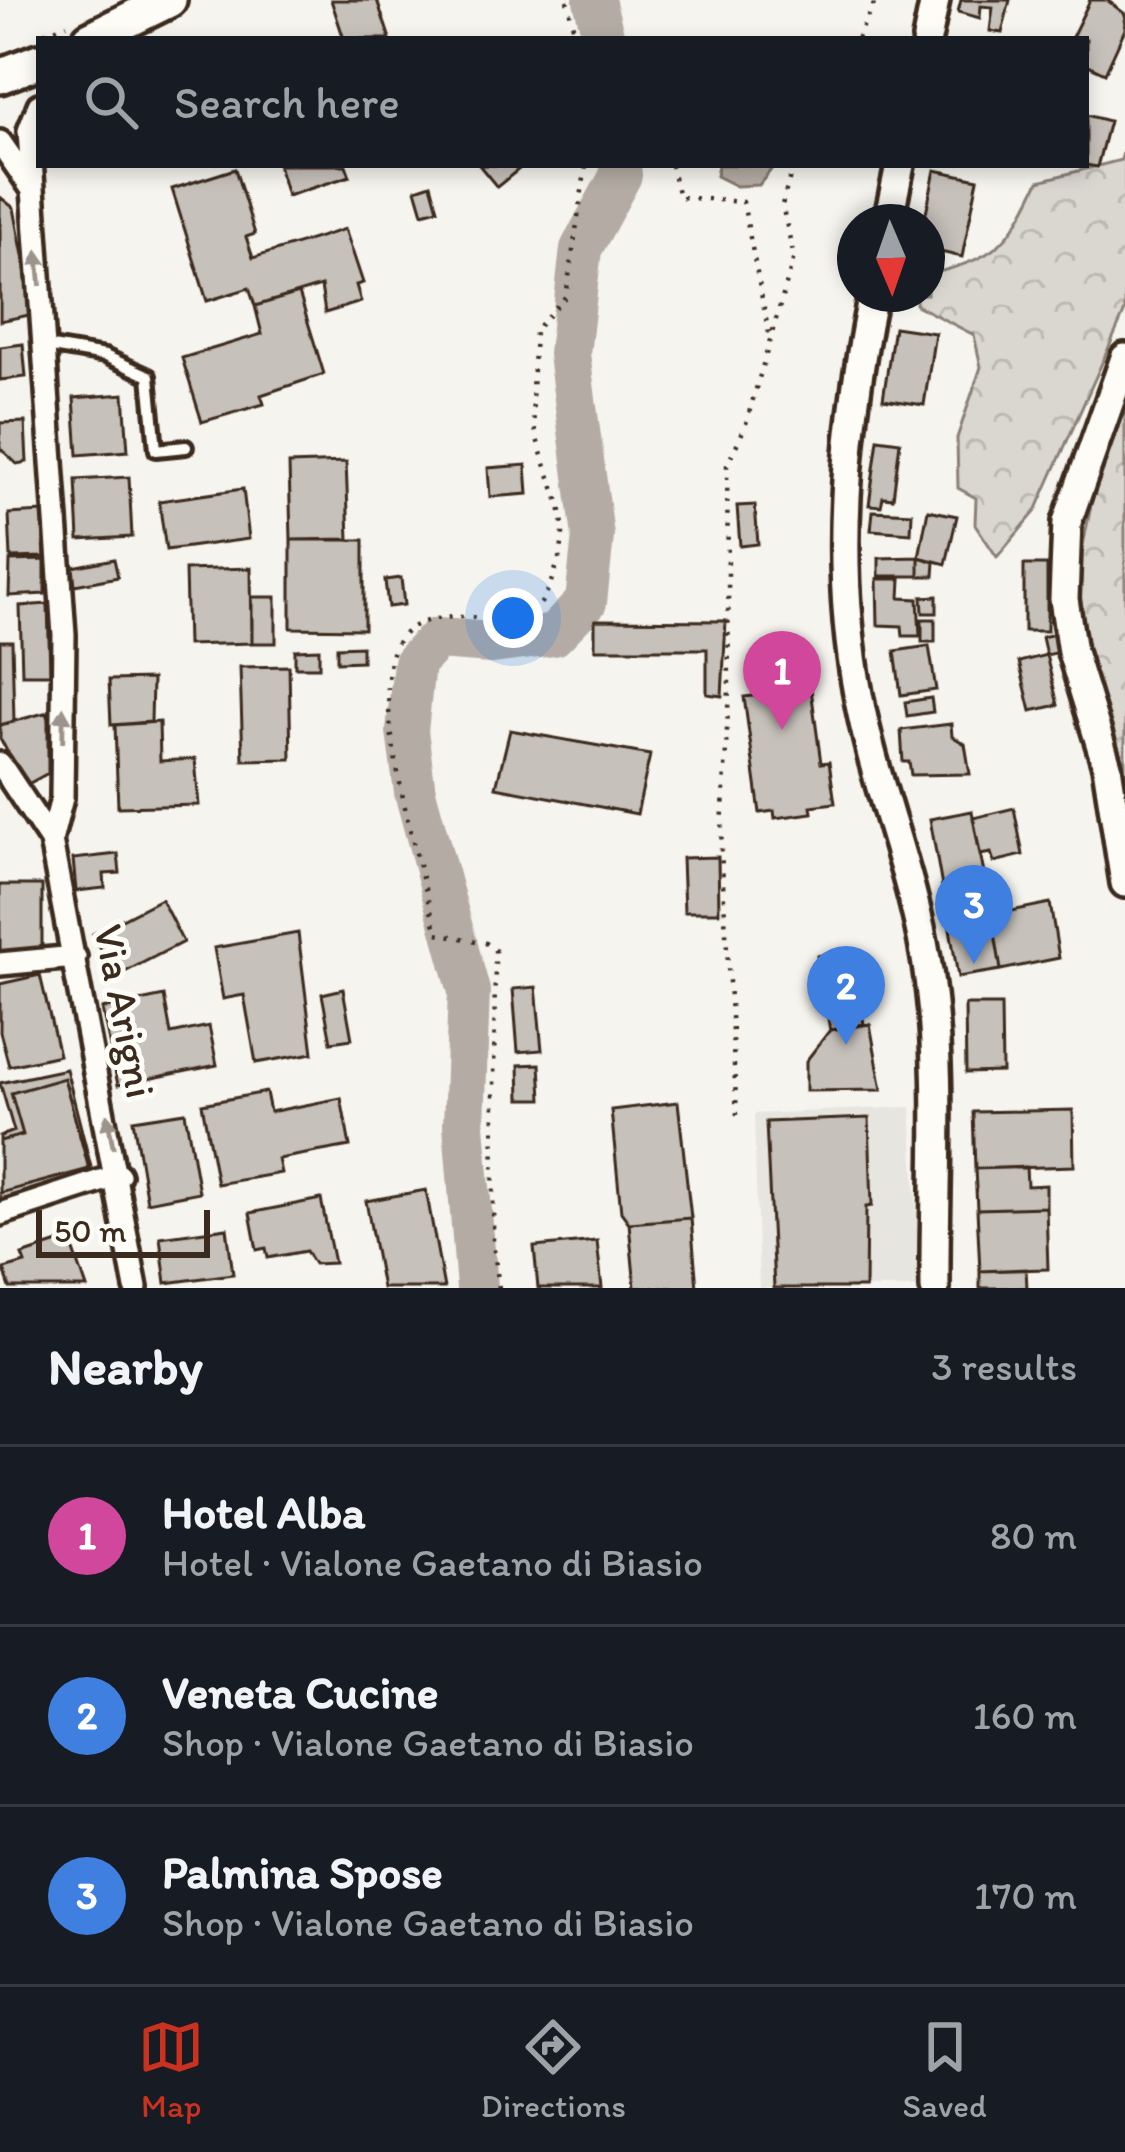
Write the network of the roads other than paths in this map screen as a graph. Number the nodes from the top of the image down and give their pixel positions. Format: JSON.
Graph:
{"nodes":[{"id":1,"x":169,"y":0,"type":"edge"},
{"id":2,"x":935,"y":0,"type":"edge"},
{"id":3,"x":96,"y":36,"type":"edge"},
{"id":4,"x":928,"y":36,"type":"edge"},
{"id":5,"x":36,"y":62,"type":"edge"},
{"id":6,"x":0,"y":76,"type":"edge"},
{"id":7,"x":36,"y":113,"type":"edge"},
{"id":8,"x":0,"y":142,"type":"edge"},
{"id":9,"x":899,"y":168,"type":"edge"},
{"id":10,"x":33,"y":191,"type":"junction"},
{"id":11,"x":891,"y":204,"type":"edge"},
{"id":12,"x":870,"y":312,"type":"edge"},
{"id":13,"x":46,"y":346,"type":"junction"},
{"id":14,"x":1125,"y":358,"type":"edge"},
{"id":15,"x":186,"y":447,"type":"dead end"},
{"id":16,"x":0,"y":764,"type":"edge"},
{"id":17,"x":51,"y":841,"type":"junction"},
{"id":18,"x":1125,"y":883,"type":"edge"},
{"id":19,"x":75,"y":957,"type":"junction"},
{"id":20,"x":0,"y":964,"type":"edge"},
{"id":21,"x":118,"y":1175,"type":"junction"},
{"id":22,"x":0,"y":1214,"type":"edge"},
{"id":23,"x":136,"y":1288,"type":"edge"},
{"id":24,"x":935,"y":1288,"type":"edge"}],
"edges":[{"from":1,"to":3,"type":"main road"},
{"from":2,"to":4,"type":"street"},
{"from":5,"to":6,"type":"main road"},
{"from":7,"to":10,"type":"street"},
{"from":8,"to":10,"type":"street"},
{"from":9,"to":11,"type":"street"},
{"from":13,"to":10,"type":"street","one_way":true},
{"from":12,"to":24,"type":"street"},
{"from":13,"to":15,"type":"lane"},
{"from":17,"to":13,"type":"street","one_way":true},
{"from":14,"to":18,"type":"street"},
{"from":16,"to":17,"type":"street","name":"Via Arigni"},
{"from":17,"to":19,"type":"street","name":"Via Arigni"},
{"from":19,"to":20,"type":"street"},
{"from":21,"to":19,"type":"street","name":"Via Arigni","one_way":true},
{"from":21,"to":22,"type":"street"},
{"from":21,"to":23,"type":"street","name":"Via Arigni"}]}
